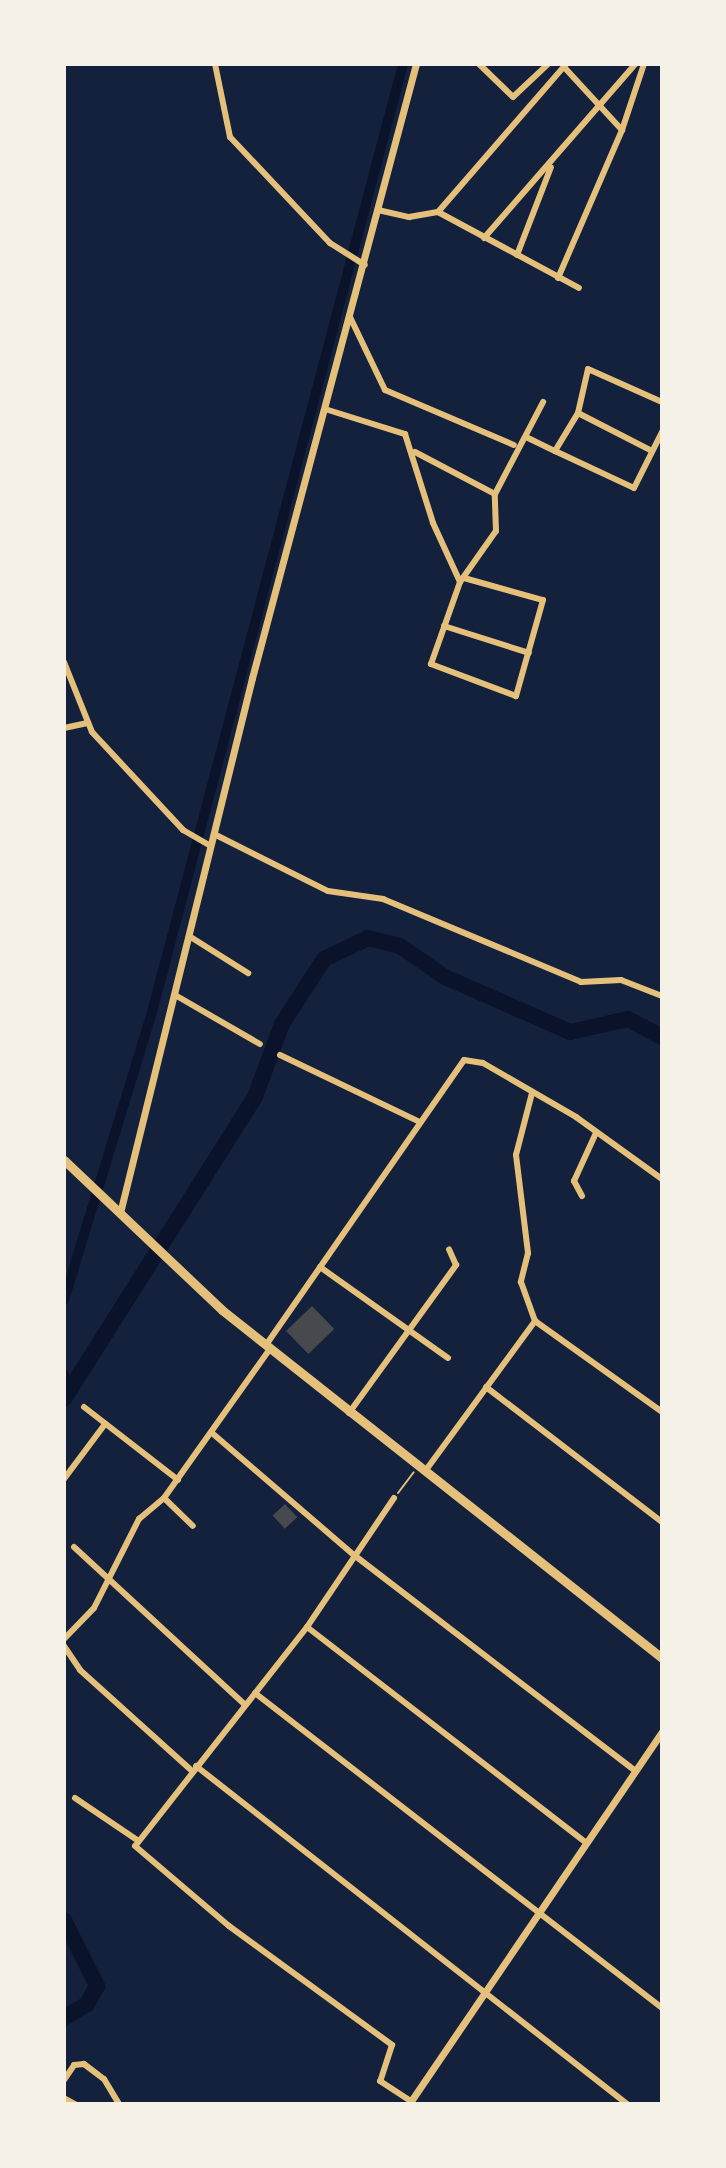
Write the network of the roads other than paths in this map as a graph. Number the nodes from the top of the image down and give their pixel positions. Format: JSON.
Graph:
{"nodes":[{"id":1,"x":215,"y":64,"type":"edge"},
{"id":2,"x":416,"y":64,"type":"edge"},
{"id":3,"x":479,"y":64,"type":"edge"},
{"id":4,"x":548,"y":64,"type":"edge"},
{"id":5,"x":635,"y":64,"type":"edge"},
{"id":6,"x":644,"y":64,"type":"edge"},
{"id":7,"x":565,"y":66,"type":"edge"},
{"id":8,"x":597,"y":103,"type":"junction"},
{"id":9,"x":622,"y":130,"type":"junction"},
{"id":10,"x":553,"y":163,"type":"junction"},
{"id":11,"x":378,"y":210,"type":"junction"},
{"id":12,"x":438,"y":212,"type":"junction"},
{"id":13,"x":484,"y":238,"type":"junction"},
{"id":14,"x":517,"y":255,"type":"junction"},
{"id":15,"x":361,"y":263,"type":"junction"},
{"id":16,"x":558,"y":278,"type":"junction"},
{"id":17,"x":579,"y":288,"type":"dead end"},
{"id":18,"x":350,"y":317,"type":"junction"},
{"id":19,"x":543,"y":402,"type":"dead end"},
{"id":20,"x":662,"y":402,"type":"edge"},
{"id":21,"x":325,"y":409,"type":"junction"},
{"id":22,"x":578,"y":413,"type":"junction"},
{"id":23,"x":662,"y":432,"type":"edge"},
{"id":24,"x":528,"y":438,"type":"junction"},
{"id":25,"x":514,"y":445,"type":"dead end"},
{"id":26,"x":555,"y":451,"type":"junction"},
{"id":27,"x":652,"y":451,"type":"junction"},
{"id":28,"x":415,"y":452,"type":"junction"},
{"id":29,"x":495,"y":494,"type":"junction"},
{"id":30,"x":462,"y":580,"type":"junction"},
{"id":31,"x":444,"y":626,"type":"junction"},
{"id":32,"x":529,"y":653,"type":"junction"},
{"id":33,"x":64,"y":662,"type":"edge"},
{"id":34,"x":87,"y":723,"type":"junction"},
{"id":35,"x":64,"y":728,"type":"edge"},
{"id":36,"x":214,"y":834,"type":"junction"},
{"id":37,"x":211,"y":846,"type":"junction"},
{"id":38,"x":189,"y":936,"type":"junction"},
{"id":39,"x":248,"y":973,"type":"dead end"},
{"id":40,"x":175,"y":995,"type":"junction"},
{"id":41,"x":662,"y":996,"type":"edge"},
{"id":42,"x":260,"y":1044,"type":"dead end"},
{"id":43,"x":280,"y":1055,"type":"dead end"},
{"id":44,"x":532,"y":1093,"type":"junction"},
{"id":45,"x":418,"y":1121,"type":"junction"},
{"id":46,"x":596,"y":1133,"type":"junction"},
{"id":47,"x":64,"y":1160,"type":"edge"},
{"id":48,"x":662,"y":1179,"type":"edge"},
{"id":49,"x":582,"y":1196,"type":"dead end"},
{"id":50,"x":120,"y":1213,"type":"junction"},
{"id":51,"x":449,"y":1249,"type":"dead end"},
{"id":52,"x":320,"y":1267,"type":"junction"},
{"id":53,"x":535,"y":1321,"type":"junction"},
{"id":54,"x":412,"y":1329,"type":"junction"},
{"id":55,"x":268,"y":1347,"type":"junction"},
{"id":56,"x":448,"y":1358,"type":"dead end"},
{"id":57,"x":486,"y":1387,"type":"junction"},
{"id":58,"x":84,"y":1407,"type":"dead end"},
{"id":59,"x":662,"y":1412,"type":"edge"},
{"id":60,"x":349,"y":1413,"type":"junction"},
{"id":61,"x":105,"y":1424,"type":"junction"},
{"id":62,"x":212,"y":1433,"type":"junction"},
{"id":63,"x":423,"y":1468,"type":"junction"},
{"id":64,"x":64,"y":1479,"type":"edge"},
{"id":65,"x":178,"y":1480,"type":"junction"},
{"id":66,"x":164,"y":1498,"type":"junction"},
{"id":67,"x":394,"y":1498,"type":"road end"},
{"id":68,"x":662,"y":1522,"type":"edge"},
{"id":69,"x":193,"y":1526,"type":"dead end"},
{"id":70,"x":74,"y":1547,"type":"dead end"},
{"id":71,"x":354,"y":1555,"type":"junction"},
{"id":72,"x":111,"y":1576,"type":"junction"},
{"id":73,"x":307,"y":1627,"type":"junction"},
{"id":74,"x":64,"y":1639,"type":"edge"},
{"id":75,"x":64,"y":1646,"type":"edge"},
{"id":76,"x":662,"y":1658,"type":"edge"},
{"id":77,"x":255,"y":1693,"type":"junction"},
{"id":78,"x":245,"y":1705,"type":"junction"},
{"id":79,"x":662,"y":1732,"type":"edge"},
{"id":80,"x":193,"y":1768,"type":"junction"},
{"id":81,"x":635,"y":1771,"type":"junction"},
{"id":82,"x":75,"y":1798,"type":"dead end"},
{"id":83,"x":137,"y":1840,"type":"junction"},
{"id":84,"x":586,"y":1843,"type":"junction"},
{"id":85,"x":541,"y":1914,"type":"junction"},
{"id":86,"x":486,"y":1991,"type":"junction"},
{"id":87,"x":662,"y":2008,"type":"edge"},
{"id":88,"x":64,"y":2080,"type":"edge"},
{"id":89,"x":64,"y":2098,"type":"edge"},
{"id":90,"x":410,"y":2103,"type":"edge"},
{"id":91,"x":75,"y":2104,"type":"edge"},
{"id":92,"x":119,"y":2104,"type":"edge"},
{"id":93,"x":627,"y":2104,"type":"edge"}],
"edges":[{"from":1,"to":15,"type":"street"},
{"from":2,"to":11,"type":"street"},
{"from":3,"to":4,"type":"street"},
{"from":5,"to":8,"type":"street"},
{"from":6,"to":9,"type":"street"},
{"from":7,"to":8,"type":"street"},
{"from":7,"to":12,"type":"street"},
{"from":8,"to":9,"type":"street"},
{"from":8,"to":10,"type":"street"},
{"from":9,"to":16,"type":"street"},
{"from":10,"to":13,"type":"street"},
{"from":10,"to":14,"type":"street"},
{"from":11,"to":12,"type":"street"},
{"from":11,"to":15,"type":"street"},
{"from":12,"to":13,"type":"street"},
{"from":13,"to":14,"type":"street"},
{"from":14,"to":16,"type":"street"},
{"from":15,"to":18,"type":"street"},
{"from":16,"to":17,"type":"street"},
{"from":18,"to":21,"type":"street"},
{"from":18,"to":25,"type":"street"},
{"from":19,"to":24,"type":"street"},
{"from":20,"to":22,"type":"street"},
{"from":21,"to":28,"type":"street"},
{"from":21,"to":36,"type":"street"},
{"from":22,"to":26,"type":"street"},
{"from":22,"to":27,"type":"street"},
{"from":23,"to":27,"type":"street"},
{"from":24,"to":26,"type":"street"},
{"from":24,"to":29,"type":"street"},
{"from":26,"to":27,"type":"street"},
{"from":28,"to":29,"type":"street"},
{"from":28,"to":30,"type":"street"},
{"from":29,"to":30,"type":"street"},
{"from":30,"to":31,"type":"street"},
{"from":30,"to":32,"type":"street"},
{"from":31,"to":32,"type":"street"},
{"from":31,"to":32,"type":"street"},
{"from":33,"to":34,"type":"street"},
{"from":34,"to":35,"type":"street"},
{"from":34,"to":37,"type":"street"},
{"from":36,"to":37,"type":"street"},
{"from":36,"to":41,"type":"street"},
{"from":37,"to":38,"type":"street"},
{"from":38,"to":39,"type":"street"},
{"from":38,"to":40,"type":"street"},
{"from":40,"to":42,"type":"street"},
{"from":40,"to":50,"type":"street"},
{"from":43,"to":45,"type":"street"},
{"from":44,"to":45,"type":"street"},
{"from":44,"to":46,"type":"street"},
{"from":44,"to":53,"type":"street"},
{"from":45,"to":52,"type":"street"},
{"from":46,"to":48,"type":"street"},
{"from":46,"to":49,"type":"street"},
{"from":47,"to":50,"type":"main road"},
{"from":50,"to":55,"type":"main road"},
{"from":51,"to":54,"type":"street"},
{"from":52,"to":54,"type":"street"},
{"from":52,"to":55,"type":"street"},
{"from":53,"to":57,"type":"street"},
{"from":53,"to":59,"type":"street"},
{"from":54,"to":56,"type":"street"},
{"from":54,"to":60,"type":"street"},
{"from":55,"to":60,"type":"main road"},
{"from":55,"to":62,"type":"street"},
{"from":57,"to":63,"type":"street"},
{"from":57,"to":68,"type":"street"},
{"from":58,"to":61,"type":"street"},
{"from":60,"to":63,"type":"main road"},
{"from":61,"to":64,"type":"street"},
{"from":61,"to":65,"type":"street"},
{"from":62,"to":65,"type":"street"},
{"from":62,"to":71,"type":"street"},
{"from":63,"to":76,"type":"main road"},
{"from":65,"to":66,"type":"street"},
{"from":66,"to":69,"type":"street"},
{"from":66,"to":72,"type":"street"},
{"from":67,"to":71,"type":"street"},
{"from":70,"to":72,"type":"street"},
{"from":71,"to":73,"type":"street"},
{"from":71,"to":81,"type":"street"},
{"from":72,"to":74,"type":"street"},
{"from":72,"to":78,"type":"street"},
{"from":73,"to":77,"type":"street"},
{"from":73,"to":84,"type":"street"},
{"from":75,"to":80,"type":"street"},
{"from":77,"to":78,"type":"street"},
{"from":77,"to":85,"type":"street"},
{"from":78,"to":80,"type":"street"},
{"from":79,"to":81,"type":"street"},
{"from":80,"to":83,"type":"street"},
{"from":80,"to":86,"type":"street"},
{"from":81,"to":84,"type":"street"},
{"from":82,"to":83,"type":"street"},
{"from":83,"to":90,"type":"street"},
{"from":84,"to":85,"type":"street"},
{"from":85,"to":86,"type":"street"},
{"from":85,"to":87,"type":"street"},
{"from":86,"to":90,"type":"street"},
{"from":86,"to":93,"type":"street"},
{"from":88,"to":92,"type":"street"},
{"from":89,"to":91,"type":"street"}]}
